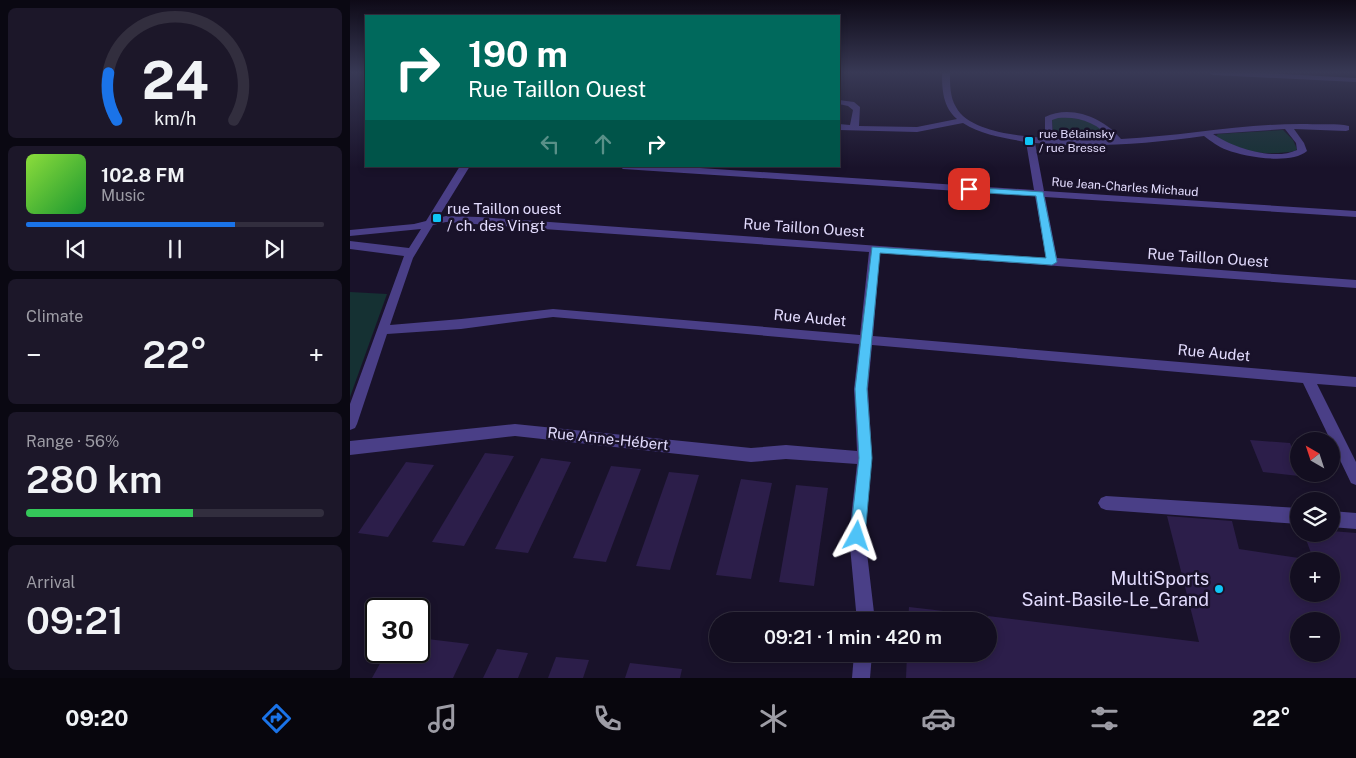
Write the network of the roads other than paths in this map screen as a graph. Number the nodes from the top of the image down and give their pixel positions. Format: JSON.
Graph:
{"nodes":[{"id":1,"x":852,"y":105,"type":"edge"},
{"id":2,"x":951,"y":105,"type":"edge"},
{"id":3,"x":964,"y":120,"type":"junction"},
{"id":4,"x":1287,"y":126,"type":"junction"},
{"id":5,"x":840,"y":127,"type":"edge"},
{"id":6,"x":854,"y":128,"type":"junction"},
{"id":7,"x":1346,"y":128,"type":"dead end"},
{"id":8,"x":1206,"y":133,"type":"junction"},
{"id":9,"x":1030,"y":139,"type":"junction"},
{"id":10,"x":1049,"y":140,"type":"junction"},
{"id":11,"x":1119,"y":142,"type":"junction"},
{"id":12,"x":464,"y":167,"type":"edge"},
{"id":13,"x":639,"y":167,"type":"edge"},
{"id":14,"x":1040,"y":194,"type":"junction"},
{"id":15,"x":1356,"y":214,"type":"edge"},
{"id":16,"x":430,"y":222,"type":"junction"},
{"id":17,"x":350,"y":233,"type":"edge"},
{"id":18,"x":350,"y":245,"type":"edge"},
{"id":19,"x":875,"y":249,"type":"junction"},
{"id":20,"x":412,"y":252,"type":"junction"},
{"id":21,"x":1052,"y":262,"type":"junction"},
{"id":22,"x":1356,"y":284,"type":"edge"},
{"id":23,"x":382,"y":330,"type":"junction"},
{"id":24,"x":865,"y":339,"type":"junction"},
{"id":25,"x":1307,"y":377,"type":"junction"},
{"id":26,"x":1356,"y":382,"type":"edge"},
{"id":27,"x":350,"y":424,"type":"edge"},
{"id":28,"x":350,"y":448,"type":"edge"},
{"id":29,"x":865,"y":458,"type":"junction"},
{"id":30,"x":1356,"y":478,"type":"edge"},
{"id":31,"x":1106,"y":503,"type":"dead end"},
{"id":32,"x":1290,"y":515,"type":"edge"},
{"id":33,"x":1340,"y":520,"type":"edge"},
{"id":34,"x":1356,"y":521,"type":"edge"},
{"id":35,"x":866,"y":612,"type":"edge"},
{"id":36,"x":862,"y":662,"type":"edge"},
{"id":37,"x":861,"y":678,"type":"edge"}],
"edges":[{"from":1,"to":6,"type":"street"},
{"from":2,"to":3,"type":"street"},
{"from":3,"to":6,"type":"street"},
{"from":3,"to":9,"type":"street"},
{"from":4,"to":7,"type":"street"},
{"from":4,"to":8,"type":"street"},
{"from":4,"to":8,"type":"street"},
{"from":5,"to":6,"type":"street"},
{"from":8,"to":11,"type":"street"},
{"from":9,"to":10,"type":"street"},
{"from":9,"to":14,"type":"street"},
{"from":10,"to":11,"type":"street"},
{"from":10,"to":11,"type":"street"},
{"from":12,"to":16,"type":"street"},
{"from":13,"to":14,"type":"street","name":"Rue Jean-Charles Michaud"},
{"from":14,"to":15,"type":"street","name":"Rue Jean-Charles Michaud"},
{"from":14,"to":21,"type":"street"},
{"from":16,"to":17,"type":"street","name":"Rue Taillon Ouest"},
{"from":16,"to":19,"type":"street","name":"Rue Taillon Ouest"},
{"from":16,"to":20,"type":"street"},
{"from":18,"to":20,"type":"street"},
{"from":19,"to":21,"type":"street","name":"Rue Taillon Ouest"},
{"from":19,"to":24,"type":"street"},
{"from":20,"to":23,"type":"street"},
{"from":21,"to":22,"type":"street","name":"Rue Taillon Ouest"},
{"from":23,"to":24,"type":"street","name":"Rue Audet"},
{"from":23,"to":27,"type":"street"},
{"from":24,"to":25,"type":"street","name":"Rue Audet"},
{"from":24,"to":29,"type":"street"},
{"from":25,"to":26,"type":"street","name":"Rue Audet"},
{"from":25,"to":30,"type":"street"},
{"from":28,"to":29,"type":"street","name":"Rue Anne-Hébert"},
{"from":29,"to":35,"type":"street"},
{"from":31,"to":32,"type":"street"},
{"from":33,"to":34,"type":"street"},
{"from":36,"to":37,"type":"street"}]}
